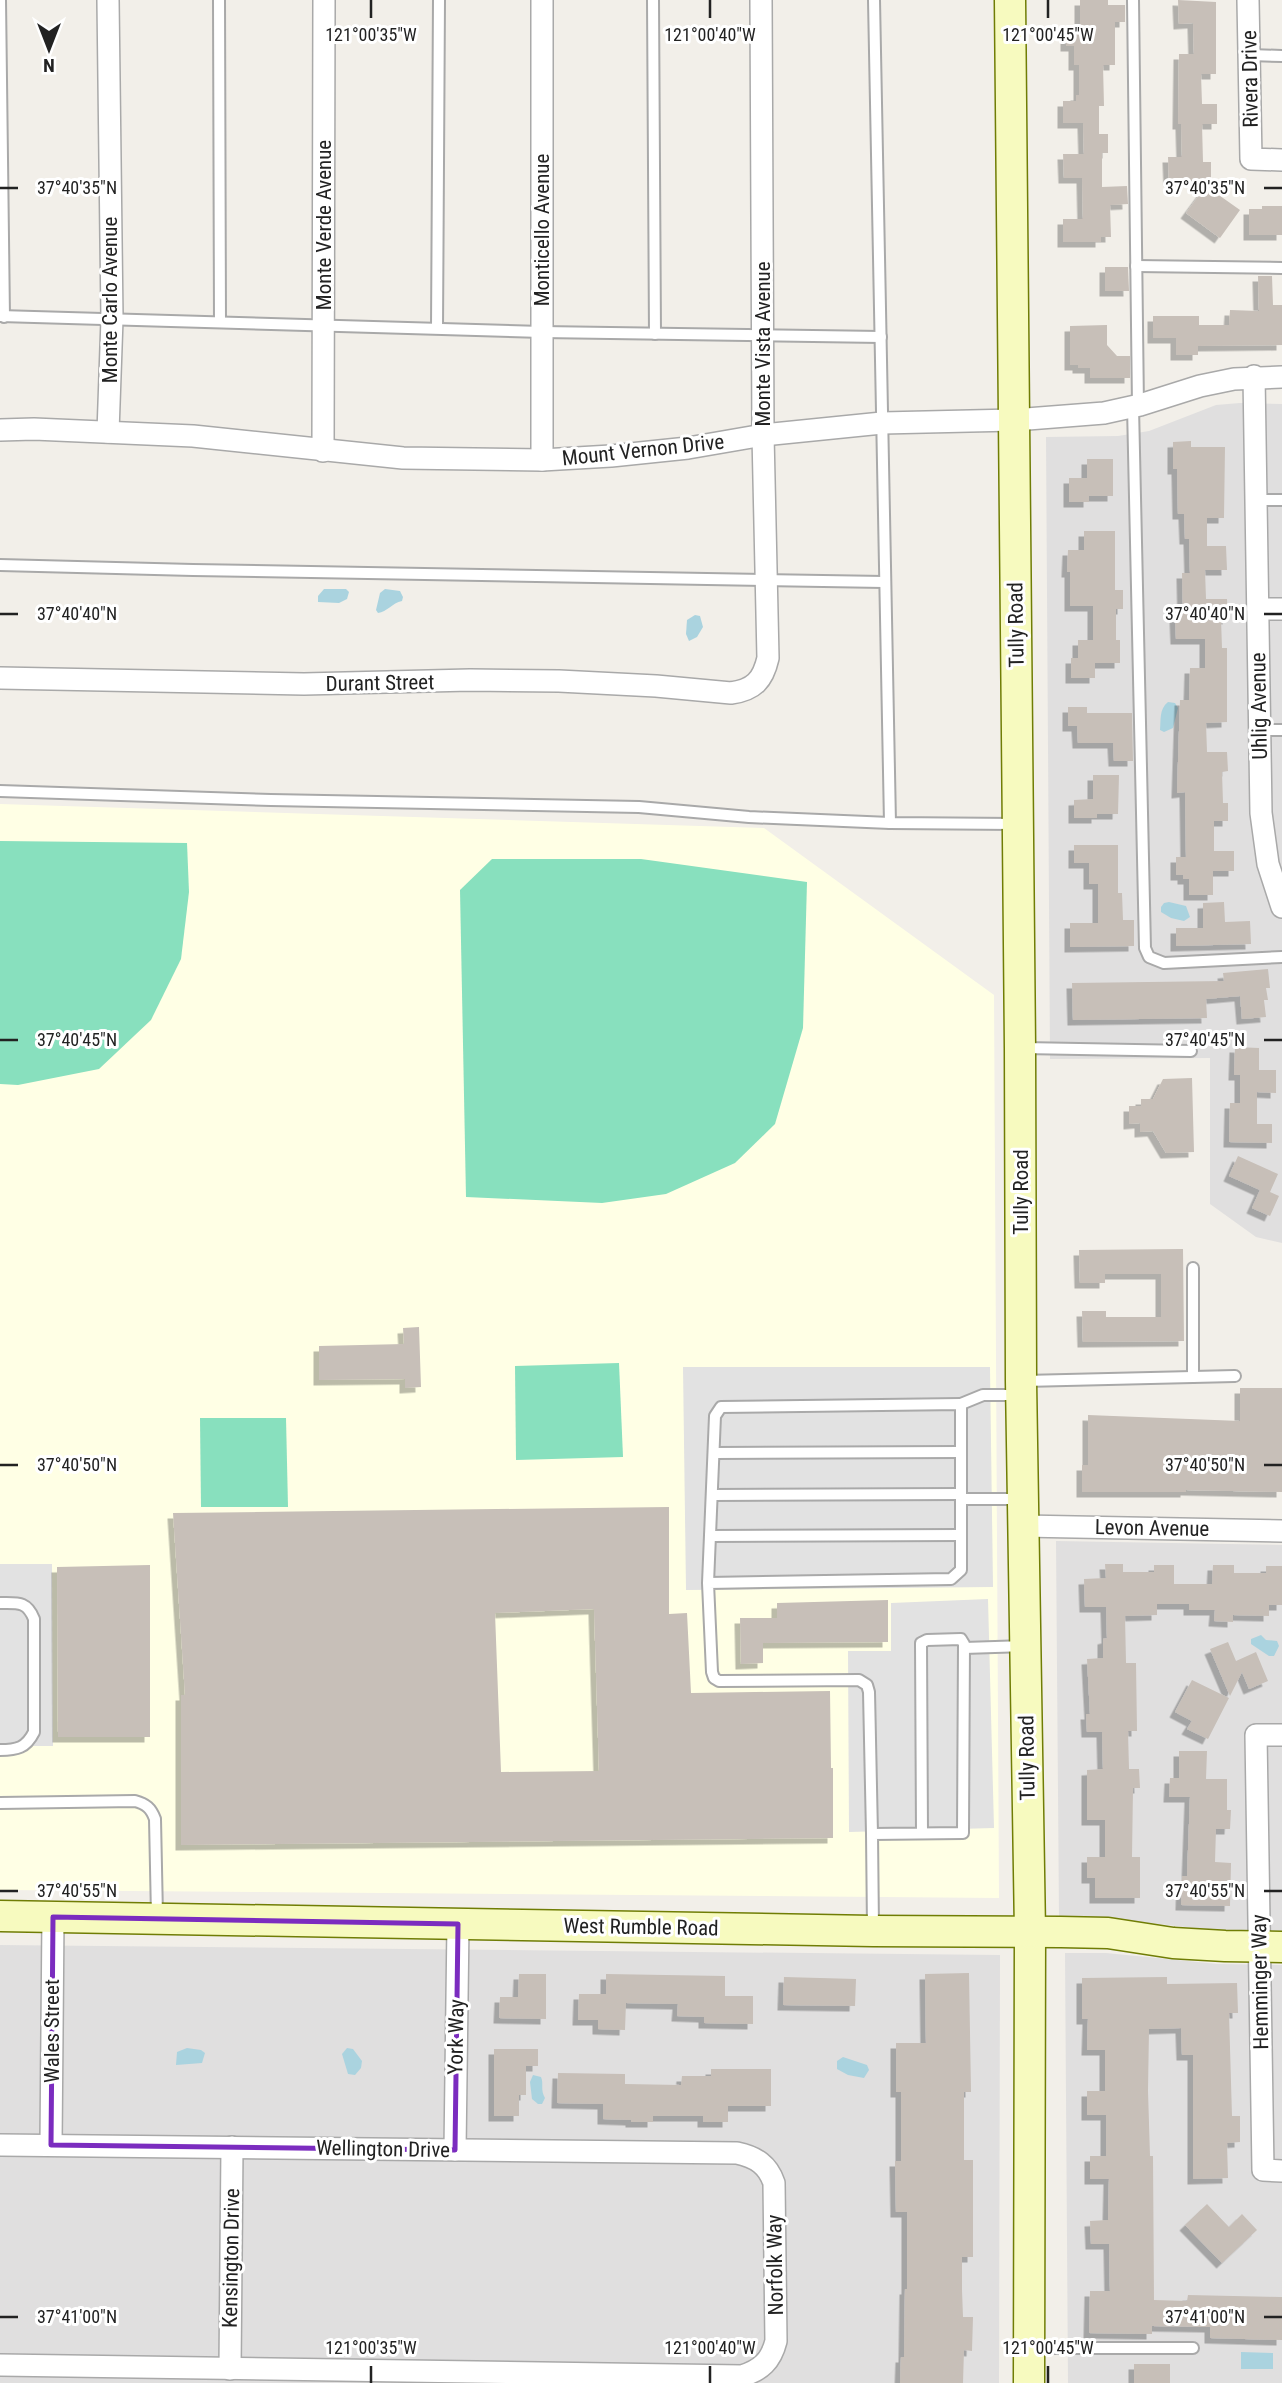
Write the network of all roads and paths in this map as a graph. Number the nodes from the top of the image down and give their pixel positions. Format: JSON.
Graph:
{"nodes":[{"id":1,"x":0,"y":0,"type":"edge"},
{"id":2,"x":108,"y":0,"type":"edge"},
{"id":3,"x":219,"y":0,"type":"edge"},
{"id":4,"x":324,"y":0,"type":"edge"},
{"id":5,"x":439,"y":0,"type":"edge"},
{"id":6,"x":542,"y":0,"type":"edge"},
{"id":7,"x":653,"y":0,"type":"edge"},
{"id":8,"x":761,"y":0,"type":"edge"},
{"id":9,"x":874,"y":0,"type":"edge"},
{"id":10,"x":1010,"y":0,"type":"edge"},
{"id":11,"x":1133,"y":0,"type":"edge"},
{"id":12,"x":1248,"y":0,"type":"edge"},
{"id":13,"x":1250,"y":55,"type":"junction"},
{"id":14,"x":1282,"y":56,"type":"edge"},
{"id":15,"x":1282,"y":160,"type":"edge"},
{"id":16,"x":1136,"y":266,"type":"junction"},
{"id":17,"x":1282,"y":268,"type":"edge"},
{"id":18,"x":2,"y":316,"type":"edge"},
{"id":19,"x":112,"y":319,"type":"junction"},
{"id":20,"x":220,"y":322,"type":"junction"},
{"id":21,"x":324,"y":324,"type":"junction"},
{"id":22,"x":437,"y":328,"type":"junction"},
{"id":23,"x":542,"y":332,"type":"junction"},
{"id":24,"x":655,"y":334,"type":"junction"},
{"id":25,"x":763,"y":336,"type":"junction"},
{"id":26,"x":881,"y":337,"type":"junction"},
{"id":27,"x":1254,"y":376,"type":"junction"},
{"id":28,"x":1282,"y":377,"type":"edge"},
{"id":29,"x":1135,"y":407,"type":"junction"},
{"id":30,"x":1014,"y":420,"type":"junction"},
{"id":31,"x":882,"y":423,"type":"junction"},
{"id":32,"x":0,"y":430,"type":"edge"},
{"id":33,"x":108,"y":432,"type":"junction"},
{"id":34,"x":764,"y":435,"type":"junction"},
{"id":35,"x":323,"y":451,"type":"junction"},
{"id":36,"x":542,"y":460,"type":"junction"},
{"id":37,"x":1256,"y":500,"type":"junction"},
{"id":38,"x":1282,"y":500,"type":"edge"},
{"id":39,"x":0,"y":565,"type":"edge"},
{"id":40,"x":766,"y":581,"type":"junction"},
{"id":41,"x":884,"y":582,"type":"junction"},
{"id":42,"x":1258,"y":609,"type":"junction"},
{"id":43,"x":1282,"y":609,"type":"edge"},
{"id":44,"x":0,"y":678,"type":"edge"},
{"id":45,"x":756,"y":684,"type":"joint"},
{"id":46,"x":1260,"y":730,"type":"junction"},
{"id":47,"x":1282,"y":730,"type":"edge"},
{"id":48,"x":0,"y":791,"type":"edge"},
{"id":49,"x":890,"y":823,"type":"junction"},
{"id":50,"x":1018,"y":824,"type":"junction"},
{"id":51,"x":1273,"y":836,"type":"edge"},
{"id":52,"x":1282,"y":907,"type":"edge"},
{"id":53,"x":1282,"y":957,"type":"edge"},
{"id":54,"x":1020,"y":1048,"type":"junction"},
{"id":55,"x":1191,"y":1051,"type":"dead end"},
{"id":56,"x":1193,"y":1268,"type":"dead end"},
{"id":57,"x":1235,"y":1376,"type":"dead end"},
{"id":58,"x":1193,"y":1377,"type":"junction"},
{"id":59,"x":1021,"y":1388,"type":"junction"},
{"id":60,"x":961,"y":1404,"type":"junction"},
{"id":61,"x":961,"y":1452,"type":"junction"},
{"id":62,"x":713,"y":1453,"type":"junction"},
{"id":63,"x":712,"y":1496,"type":"junction"},
{"id":64,"x":961,"y":1497,"type":"junction"},
{"id":65,"x":1023,"y":1513,"type":"junction"},
{"id":66,"x":1282,"y":1531,"type":"edge"},
{"id":67,"x":961,"y":1535,"type":"junction"},
{"id":68,"x":710,"y":1536,"type":"junction"},
{"id":69,"x":708,"y":1583,"type":"junction"},
{"id":70,"x":0,"y":1603,"type":"edge"},
{"id":71,"x":1024,"y":1646,"type":"junction"},
{"id":72,"x":964,"y":1648,"type":"junction"},
{"id":73,"x":1282,"y":1735,"type":"edge"},
{"id":74,"x":0,"y":1750,"type":"edge"},
{"id":75,"x":0,"y":1803,"type":"edge"},
{"id":76,"x":872,"y":1833,"type":"junction"},
{"id":77,"x":922,"y":1833,"type":"junction"},
{"id":78,"x":0,"y":1916,"type":"edge"},
{"id":79,"x":53,"y":1917,"type":"junction"},
{"id":80,"x":157,"y":1919,"type":"junction"},
{"id":81,"x":457,"y":1924,"type":"junction"},
{"id":82,"x":873,"y":1931,"type":"junction"},
{"id":83,"x":1030,"y":1932,"type":"junction"},
{"id":84,"x":1271,"y":1947,"type":"edge"},
{"id":85,"x":0,"y":2145,"type":"edge"},
{"id":86,"x":51,"y":2145,"type":"junction"},
{"id":87,"x":232,"y":2147,"type":"junction"},
{"id":88,"x":455,"y":2150,"type":"junction"},
{"id":89,"x":764,"y":2165,"type":"joint"},
{"id":90,"x":1273,"y":2171,"type":"edge"},
{"id":91,"x":1029,"y":2348,"type":"junction"},
{"id":92,"x":1193,"y":2348,"type":"dead end"},
{"id":93,"x":0,"y":2365,"type":"edge"},
{"id":94,"x":230,"y":2369,"type":"junction"},
{"id":95,"x":1029,"y":2383,"type":"edge"}],
"edges":[{"from":1,"to":18,"type":"lane"},
{"from":2,"to":19,"type":"street","name":"Monte Carlo Avenue"},
{"from":3,"to":20,"type":"lane"},
{"from":4,"to":21,"type":"street","name":"Monte Verde Avenue"},
{"from":5,"to":22,"type":"lane"},
{"from":6,"to":23,"type":"street","name":"Monticello Avenue"},
{"from":7,"to":24,"type":"lane"},
{"from":8,"to":25,"type":"street","name":"Monte Vista Avenue"},
{"from":9,"to":26,"type":"lane"},
{"from":10,"to":30,"type":"main road","name":"Tully Road"},
{"from":11,"to":16,"type":"lane"},
{"from":12,"to":13,"type":"street","name":"Rivera Drive"},
{"from":13,"to":14,"type":"lane"},
{"from":13,"to":15,"type":"street","name":"Rivera Drive"},
{"from":16,"to":17,"type":"lane"},
{"from":16,"to":29,"type":"lane"},
{"from":18,"to":19,"type":"lane"},
{"from":19,"to":20,"type":"lane"},
{"from":19,"to":33,"type":"street","name":"Monte Carlo Avenue"},
{"from":20,"to":21,"type":"lane"},
{"from":21,"to":22,"type":"lane"},
{"from":21,"to":35,"type":"street","name":"Monte Verde Avenue"},
{"from":22,"to":23,"type":"lane"},
{"from":23,"to":24,"type":"lane"},
{"from":23,"to":36,"type":"street","name":"Monticello Avenue"},
{"from":24,"to":25,"type":"lane"},
{"from":25,"to":26,"type":"lane"},
{"from":25,"to":34,"type":"street","name":"Monte Vista Avenue"},
{"from":26,"to":31,"type":"lane"},
{"from":27,"to":28,"type":"street","name":"Mount Vernon Drive"},
{"from":27,"to":29,"type":"street","name":"Mount Vernon Drive"},
{"from":27,"to":37,"type":"street","name":"Uhlig Avenue"},
{"from":29,"to":30,"type":"street","name":"Mount Vernon Drive"},
{"from":29,"to":53,"type":"lane"},
{"from":30,"to":31,"type":"street","name":"Mount Vernon Drive"},
{"from":30,"to":50,"type":"main road","name":"Tully Road"},
{"from":31,"to":34,"type":"street","name":"Mount Vernon Drive"},
{"from":31,"to":41,"type":"lane"},
{"from":32,"to":33,"type":"street","name":"Mount Vernon Drive"},
{"from":33,"to":35,"type":"street","name":"Mount Vernon Drive"},
{"from":34,"to":36,"type":"street","name":"Mount Vernon Drive"},
{"from":34,"to":40,"type":"street","name":"Monte Vista Avenue"},
{"from":35,"to":36,"type":"street","name":"Mount Vernon Drive"},
{"from":37,"to":38,"type":"lane"},
{"from":37,"to":42,"type":"street","name":"Uhlig Avenue"},
{"from":39,"to":40,"type":"lane"},
{"from":40,"to":41,"type":"lane"},
{"from":40,"to":45,"type":"street","name":"Monte Vista Avenue"},
{"from":41,"to":49,"type":"lane"},
{"from":42,"to":43,"type":"street"},
{"from":42,"to":46,"type":"street","name":"Uhlig Avenue"},
{"from":44,"to":45,"type":"street","name":"Durant Street"},
{"from":46,"to":47,"type":"lane"},
{"from":46,"to":51,"type":"street","name":"Uhlig Avenue"},
{"from":48,"to":49,"type":"lane"},
{"from":49,"to":50,"type":"lane"},
{"from":50,"to":54,"type":"main road","name":"Tully Road"},
{"from":51,"to":52,"type":"street","name":"Uhlig Avenue"},
{"from":54,"to":55,"type":"lane"},
{"from":54,"to":59,"type":"main road","name":"Tully Road"},
{"from":56,"to":58,"type":"lane"},
{"from":57,"to":58,"type":"lane"},
{"from":58,"to":59,"type":"lane"},
{"from":59,"to":60,"type":"lane"},
{"from":59,"to":65,"type":"main road","name":"Tully Road"},
{"from":60,"to":61,"type":"lane"},
{"from":60,"to":62,"type":"lane"},
{"from":61,"to":62,"type":"lane"},
{"from":61,"to":64,"type":"lane"},
{"from":62,"to":63,"type":"lane"},
{"from":63,"to":64,"type":"lane"},
{"from":63,"to":68,"type":"lane"},
{"from":64,"to":65,"type":"lane"},
{"from":64,"to":67,"type":"lane"},
{"from":65,"to":66,"type":"street","name":"Levon Avenue"},
{"from":65,"to":71,"type":"main road","name":"Tully Road"},
{"from":67,"to":68,"type":"lane"},
{"from":67,"to":69,"type":"lane"},
{"from":68,"to":69,"type":"lane"},
{"from":69,"to":76,"type":"lane"},
{"from":70,"to":74,"type":"lane"},
{"from":71,"to":72,"type":"lane"},
{"from":71,"to":83,"type":"main road","name":"Tully Road"},
{"from":72,"to":77,"type":"lane"},
{"from":72,"to":77,"type":"lane"},
{"from":73,"to":84,"type":"street","name":"Hemminger Way"},
{"from":75,"to":80,"type":"lane"},
{"from":76,"to":77,"type":"lane"},
{"from":76,"to":82,"type":"lane"},
{"from":78,"to":79,"type":"main road","name":"West Rumble Road"},
{"from":79,"to":80,"type":"main road","name":"West Rumble Road"},
{"from":79,"to":86,"type":"street","name":"Wales Street"},
{"from":80,"to":81,"type":"main road","name":"West Rumble Road"},
{"from":81,"to":82,"type":"main road","name":"West Rumble Road"},
{"from":81,"to":88,"type":"street","name":"York Way"},
{"from":82,"to":83,"type":"main road","name":"West Rumble Road"},
{"from":83,"to":84,"type":"main road","name":"West Rumble Road"},
{"from":83,"to":91,"type":"main road","name":"Tully Road"},
{"from":84,"to":90,"type":"street","name":"Hemminger Way"},
{"from":85,"to":86,"type":"street","name":"Wellington Drive"},
{"from":86,"to":87,"type":"street","name":"Wellington Drive"},
{"from":87,"to":88,"type":"street","name":"Wellington Drive"},
{"from":87,"to":94,"type":"street","name":"Kensington Drive"},
{"from":88,"to":89,"type":"street","name":"Wellington Drive"},
{"from":89,"to":94,"type":"street","name":"Norfolk Way"},
{"from":91,"to":92,"type":"lane"},
{"from":91,"to":95,"type":"main road","name":"Tully Road"},
{"from":93,"to":94,"type":"street"}]}
